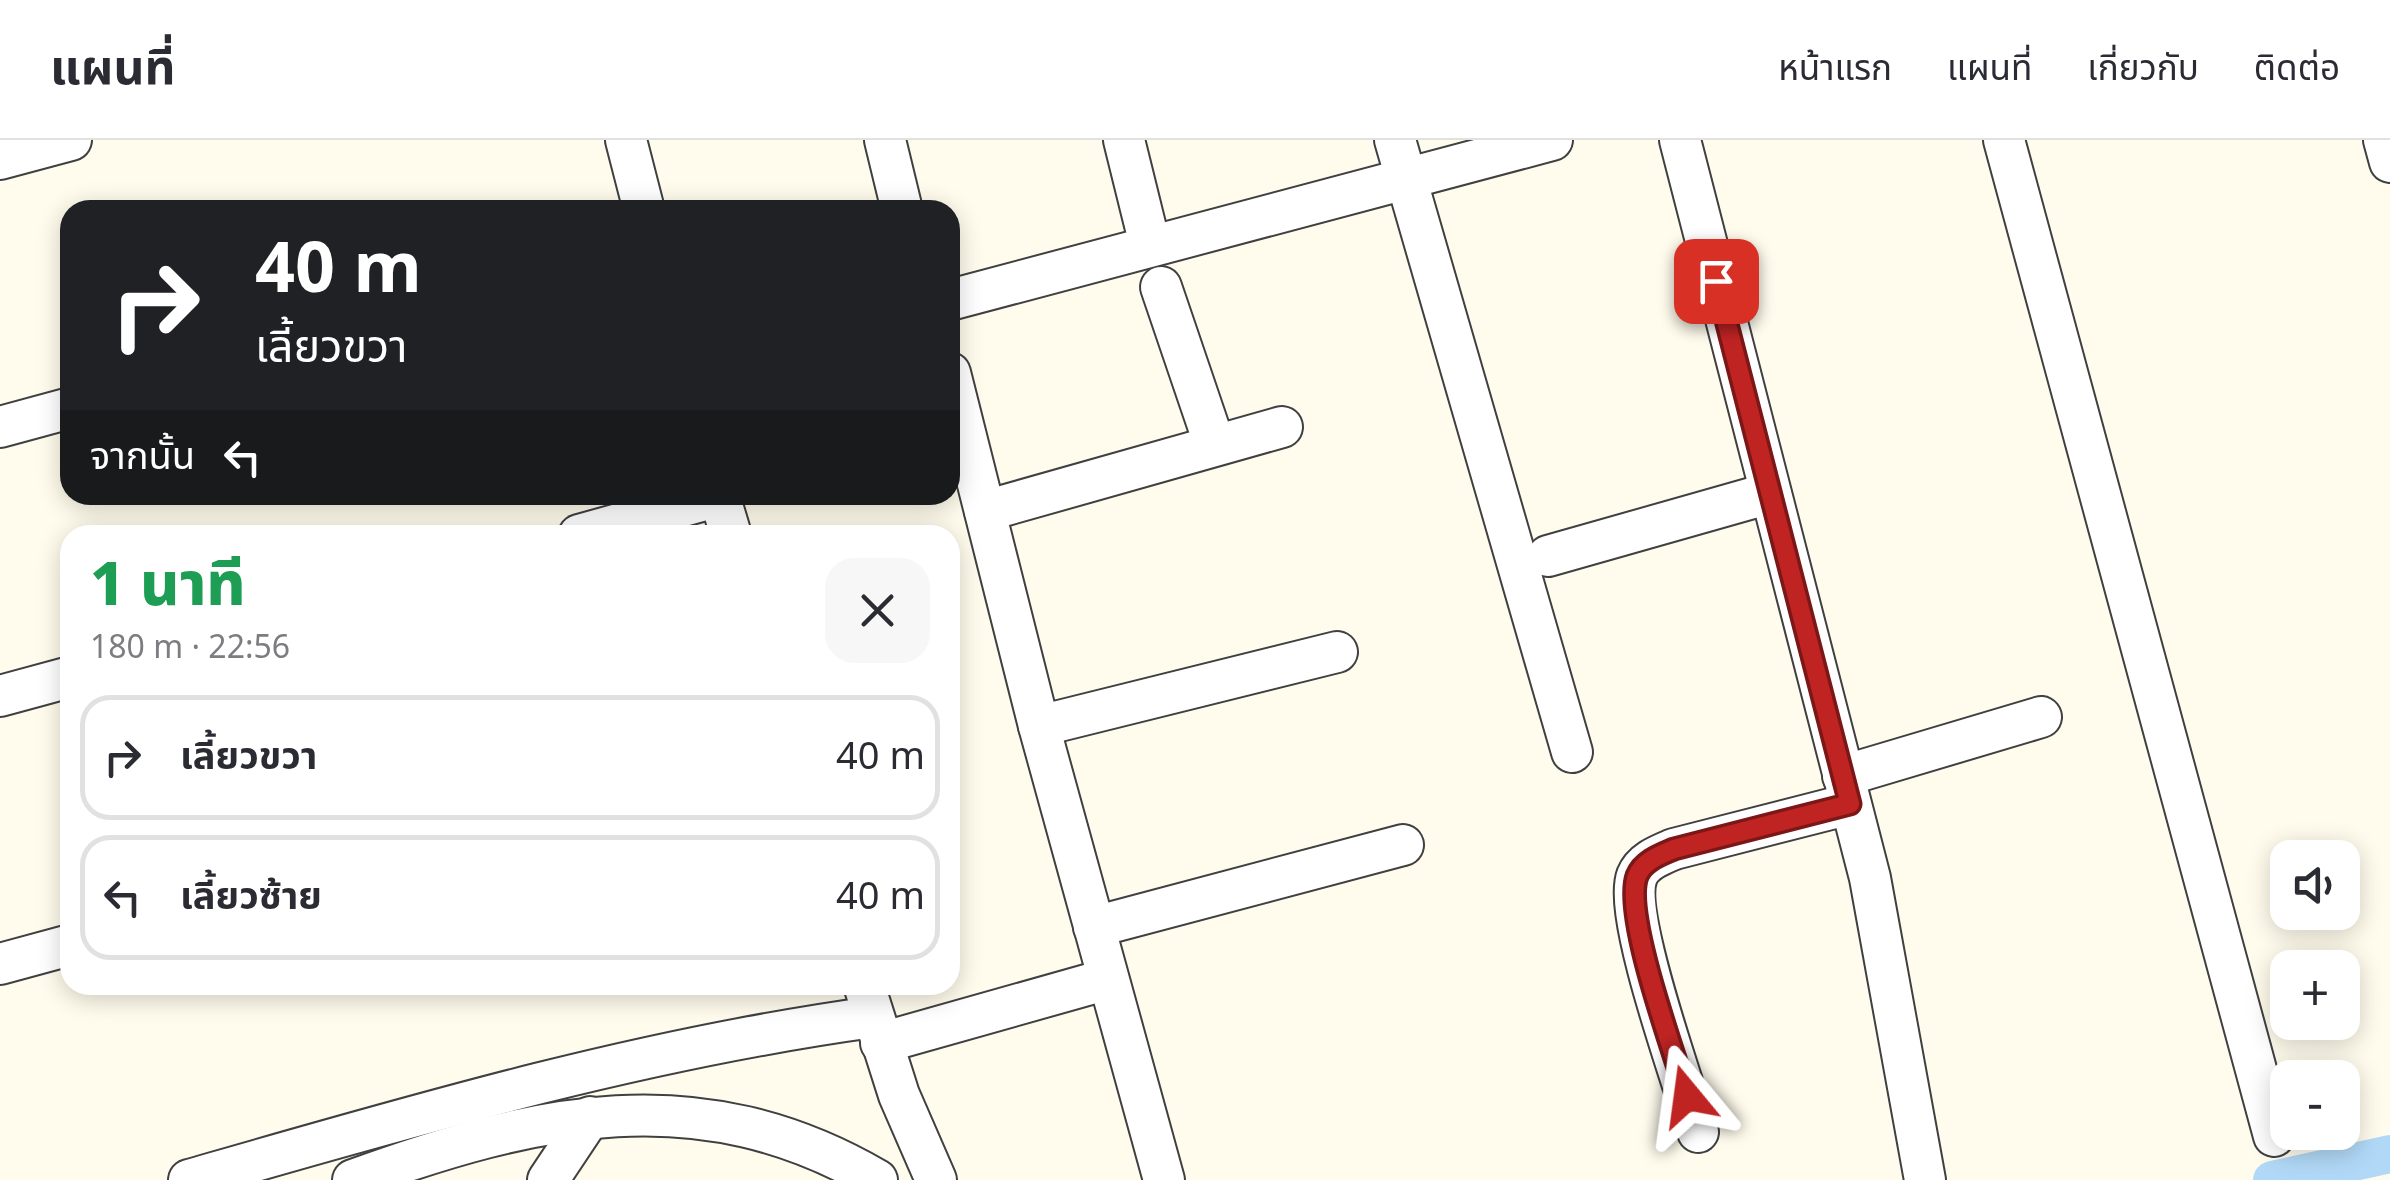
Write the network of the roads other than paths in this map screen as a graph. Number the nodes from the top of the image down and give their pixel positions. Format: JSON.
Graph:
{"nodes":[{"id":1,"x":71,"y":140,"type":"edge"},
{"id":2,"x":626,"y":140,"type":"edge"},
{"id":3,"x":884,"y":140,"type":"edge"},
{"id":4,"x":1124,"y":140,"type":"edge"},
{"id":5,"x":1552,"y":140,"type":"edge"},
{"id":6,"x":1680,"y":140,"type":"edge"},
{"id":7,"x":2004,"y":140,"type":"edge"},
{"id":8,"x":2384,"y":140,"type":"edge"},
{"id":9,"x":1400,"y":158,"type":"edge"},
{"id":10,"x":0,"y":160,"type":"edge"},
{"id":11,"x":2390,"y":162,"type":"edge"},
{"id":12,"x":641,"y":200,"type":"edge"},
{"id":13,"x":899,"y":200,"type":"edge"},
{"id":14,"x":1150,"y":245,"type":"junction"},
{"id":15,"x":1161,"y":287,"type":"dead end"},
{"id":16,"x":960,"y":297,"type":"edge"},
{"id":17,"x":60,"y":411,"type":"edge"},
{"id":18,"x":960,"y":413,"type":"edge"},
{"id":19,"x":0,"y":427,"type":"edge"},
{"id":20,"x":1282,"y":427,"type":"dead end"},
{"id":21,"x":1214,"y":443,"type":"junction"},
{"id":22,"x":1770,"y":493,"type":"junction"},
{"id":23,"x":687,"y":505,"type":"edge"},
{"id":24,"x":985,"y":512,"type":"junction"},
{"id":25,"x":615,"y":525,"type":"edge"},
{"id":26,"x":1548,"y":556,"type":"dead end"},
{"id":27,"x":1336,"y":652,"type":"dead end"},
{"id":28,"x":60,"y":679,"type":"edge"},
{"id":29,"x":0,"y":696,"type":"edge"},
{"id":30,"x":2041,"y":717,"type":"dead end"},
{"id":31,"x":1039,"y":726,"type":"junction"},
{"id":32,"x":1572,"y":752,"type":"dead end"},
{"id":33,"x":1846,"y":790,"type":"junction"},
{"id":34,"x":1403,"y":846,"type":"dead end"},
{"id":35,"x":1094,"y":927,"type":"junction"},
{"id":36,"x":60,"y":948,"type":"edge"},
{"id":37,"x":0,"y":964,"type":"edge"},
{"id":38,"x":1108,"y":980,"type":"junction"},
{"id":39,"x":873,"y":1015,"type":"edge"},
{"id":40,"x":666,"y":1054,"type":"junction"},
{"id":41,"x":679,"y":1116,"type":"junction"},
{"id":42,"x":590,"y":1117,"type":"junction"},
{"id":43,"x":2270,"y":1121,"type":"edge"},
{"id":44,"x":1698,"y":1132,"type":"dead end"},
{"id":45,"x":250,"y":1172,"type":"edge"},
{"id":46,"x":189,"y":1180,"type":"edge"},
{"id":47,"x":353,"y":1180,"type":"edge"},
{"id":48,"x":548,"y":1180,"type":"edge"},
{"id":49,"x":878,"y":1180,"type":"edge"},
{"id":50,"x":936,"y":1180,"type":"edge"},
{"id":51,"x":1164,"y":1180,"type":"edge"},
{"id":52,"x":1925,"y":1180,"type":"edge"}],
"edges":[{"from":1,"to":10,"type":"street"},
{"from":2,"to":12,"type":"street"},
{"from":3,"to":13,"type":"street"},
{"from":4,"to":14,"type":"street"},
{"from":5,"to":9,"type":"street"},
{"from":6,"to":22,"type":"street"},
{"from":7,"to":43,"type":"street"},
{"from":8,"to":11,"type":"street"},
{"from":9,"to":14,"type":"street"},
{"from":9,"to":32,"type":"street"},
{"from":14,"to":16,"type":"street"},
{"from":15,"to":21,"type":"street"},
{"from":17,"to":19,"type":"street"},
{"from":18,"to":24,"type":"street"},
{"from":20,"to":21,"type":"street"},
{"from":21,"to":24,"type":"street"},
{"from":22,"to":26,"type":"street"},
{"from":22,"to":33,"type":"street"},
{"from":23,"to":25,"type":"street"},
{"from":24,"to":31,"type":"street"},
{"from":27,"to":31,"type":"street"},
{"from":28,"to":29,"type":"street"},
{"from":30,"to":33,"type":"street"},
{"from":31,"to":35,"type":"street"},
{"from":33,"to":44,"type":"street"},
{"from":33,"to":52,"type":"street"},
{"from":34,"to":35,"type":"street"},
{"from":35,"to":38,"type":"street"},
{"from":36,"to":37,"type":"street"},
{"from":38,"to":39,"type":"street"},
{"from":38,"to":51,"type":"street"},
{"from":39,"to":40,"type":"street"},
{"from":39,"to":50,"type":"street"},
{"from":40,"to":41,"type":"street"},
{"from":40,"to":45,"type":"street"},
{"from":41,"to":42,"type":"street"},
{"from":41,"to":49,"type":"street"},
{"from":42,"to":47,"type":"street"},
{"from":42,"to":48,"type":"street"},
{"from":45,"to":46,"type":"street"}]}
